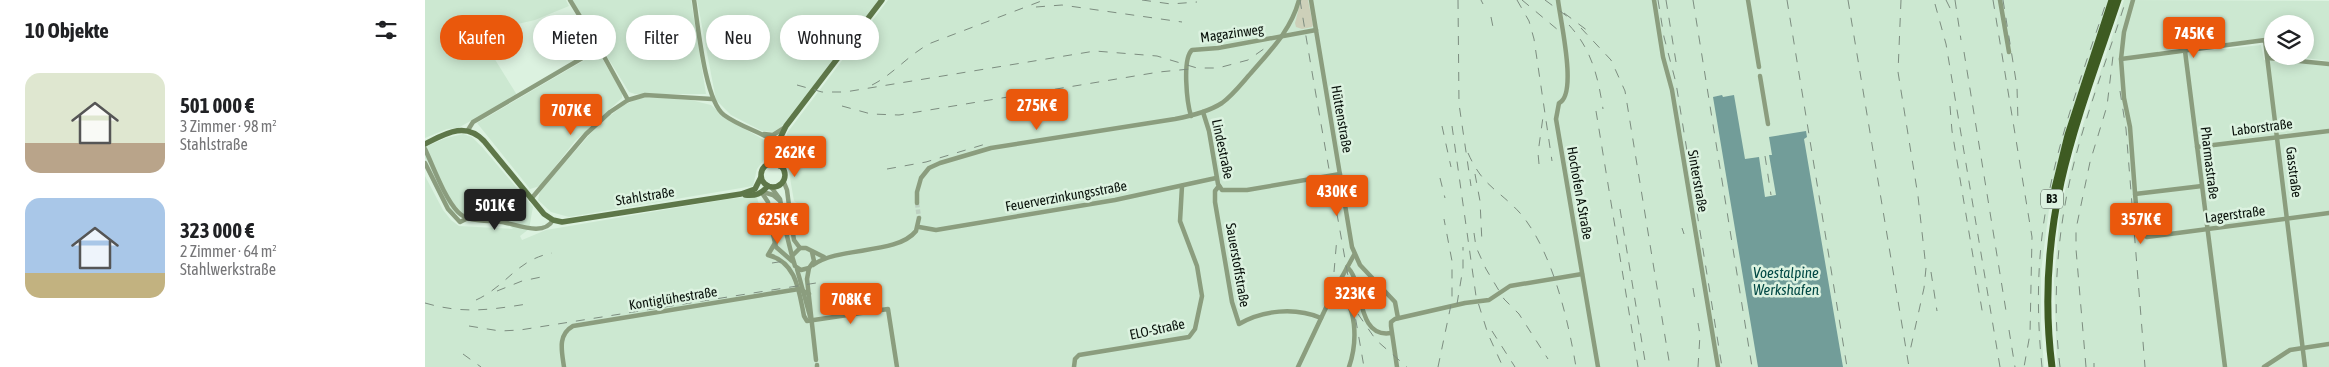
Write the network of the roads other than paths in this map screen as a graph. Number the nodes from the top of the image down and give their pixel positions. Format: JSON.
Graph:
{"nodes":[{"id":1,"x":570,"y":0,"type":"edge"},
{"id":2,"x":694,"y":0,"type":"edge"},
{"id":3,"x":882,"y":0,"type":"edge"},
{"id":4,"x":1299,"y":0,"type":"edge"},
{"id":5,"x":1311,"y":0,"type":"edge"},
{"id":6,"x":1558,"y":0,"type":"edge"},
{"id":7,"x":1654,"y":0,"type":"edge"},
{"id":8,"x":1748,"y":0,"type":"edge"},
{"id":9,"x":2000,"y":0,"type":"edge"},
{"id":10,"x":2112,"y":0,"type":"edge"},
{"id":11,"x":2118,"y":0,"type":"edge"},
{"id":12,"x":2133,"y":0,"type":"edge"},
{"id":13,"x":579,"y":15,"type":"edge"},
{"id":14,"x":1316,"y":30,"type":"junction"},
{"id":15,"x":1283,"y":36,"type":"junction"},
{"id":16,"x":2102,"y":39,"type":"junction"},
{"id":17,"x":2264,"y":40,"type":"edge"},
{"id":18,"x":2185,"y":50,"type":"junction"},
{"id":19,"x":2009,"y":52,"type":"dead end"},
{"id":20,"x":2121,"y":59,"type":"junction"},
{"id":21,"x":577,"y":60,"type":"edge"},
{"id":22,"x":606,"y":60,"type":"edge"},
{"id":23,"x":2314,"y":63,"type":"edge"},
{"id":24,"x":2329,"y":64,"type":"edge"},
{"id":25,"x":2269,"y":65,"type":"edge"},
{"id":26,"x":1759,"y":67,"type":"dead end"},
{"id":27,"x":1760,"y":76,"type":"dead end"},
{"id":28,"x":712,"y":99,"type":"junction"},
{"id":29,"x":628,"y":100,"type":"junction"},
{"id":30,"x":1203,"y":112,"type":"junction"},
{"id":31,"x":1191,"y":116,"type":"junction"},
{"id":32,"x":1769,"y":124,"type":"dead end"},
{"id":33,"x":786,"y":126,"type":"junction"},
{"id":34,"x":468,"y":130,"type":"junction"},
{"id":35,"x":2329,"y":131,"type":"edge"},
{"id":36,"x":760,"y":134,"type":"junction"},
{"id":37,"x":2278,"y":137,"type":"junction"},
{"id":38,"x":425,"y":144,"type":"edge"},
{"id":39,"x":779,"y":144,"type":"junction"},
{"id":40,"x":2197,"y":147,"type":"junction"},
{"id":41,"x":425,"y":150,"type":"edge"},
{"id":42,"x":425,"y":163,"type":"edge"},
{"id":43,"x":767,"y":165,"type":"junction"},
{"id":44,"x":780,"y":166,"type":"junction"},
{"id":45,"x":1340,"y":174,"type":"junction"},
{"id":46,"x":761,"y":177,"type":"junction"},
{"id":47,"x":1216,"y":178,"type":"junction"},
{"id":48,"x":783,"y":180,"type":"junction"},
{"id":49,"x":1181,"y":186,"type":"junction"},
{"id":50,"x":1219,"y":186,"type":"junction"},
{"id":51,"x":2202,"y":186,"type":"junction"},
{"id":52,"x":770,"y":187,"type":"junction"},
{"id":53,"x":762,"y":193,"type":"junction"},
{"id":54,"x":741,"y":194,"type":"junction"},
{"id":55,"x":2135,"y":194,"type":"junction"},
{"id":56,"x":531,"y":199,"type":"junction"},
{"id":57,"x":917,"y":203,"type":"tunnel mouth"},
{"id":58,"x":781,"y":206,"type":"junction"},
{"id":59,"x":2329,"y":213,"type":"edge"},
{"id":60,"x":468,"y":218,"type":"junction"},
{"id":61,"x":919,"y":218,"type":"tunnel mouth"},
{"id":62,"x":2288,"y":219,"type":"junction"},
{"id":63,"x":553,"y":220,"type":"junction"},
{"id":64,"x":791,"y":221,"type":"dead end"},
{"id":65,"x":784,"y":222,"type":"dead end"},
{"id":66,"x":771,"y":224,"type":"dead end"},
{"id":67,"x":792,"y":227,"type":"dead end"},
{"id":68,"x":785,"y":228,"type":"dead end"},
{"id":69,"x":919,"y":228,"type":"junction"},
{"id":70,"x":2207,"y":229,"type":"junction"},
{"id":71,"x":773,"y":230,"type":"dead end"},
{"id":72,"x":775,"y":243,"type":"junction"},
{"id":73,"x":800,"y":248,"type":"junction"},
{"id":74,"x":780,"y":252,"type":"junction"},
{"id":75,"x":812,"y":252,"type":"junction"},
{"id":76,"x":1354,"y":255,"type":"junction"},
{"id":77,"x":824,"y":257,"type":"junction"},
{"id":78,"x":777,"y":258,"type":"junction"},
{"id":79,"x":791,"y":262,"type":"junction"},
{"id":80,"x":811,"y":266,"type":"junction"},
{"id":81,"x":1347,"y":267,"type":"junction"},
{"id":82,"x":797,"y":269,"type":"junction"},
{"id":83,"x":1582,"y":274,"type":"junction"},
{"id":84,"x":801,"y":289,"type":"junction"},
{"id":85,"x":1335,"y":289,"type":"junction"},
{"id":86,"x":809,"y":294,"type":"junction"},
{"id":87,"x":1321,"y":318,"type":"junction"},
{"id":88,"x":1398,"y":318,"type":"junction"},
{"id":89,"x":811,"y":322,"type":"junction"},
{"id":90,"x":1391,"y":332,"type":"junction"},
{"id":91,"x":2329,"y":344,"type":"edge"},
{"id":92,"x":2302,"y":348,"type":"junction"},
{"id":93,"x":817,"y":364,"type":"edge"},
{"id":94,"x":564,"y":367,"type":"edge"},
{"id":95,"x":897,"y":367,"type":"edge"},
{"id":96,"x":1074,"y":367,"type":"edge"},
{"id":97,"x":1298,"y":367,"type":"edge"},
{"id":98,"x":1349,"y":367,"type":"edge"},
{"id":99,"x":1397,"y":367,"type":"edge"},
{"id":100,"x":1598,"y":367,"type":"edge"},
{"id":101,"x":1718,"y":367,"type":"edge"},
{"id":102,"x":2047,"y":367,"type":"edge"},
{"id":103,"x":2052,"y":367,"type":"edge"},
{"id":104,"x":2225,"y":367,"type":"edge"},
{"id":105,"x":2264,"y":367,"type":"edge"},
{"id":106,"x":2305,"y":367,"type":"edge"}],
"edges":[{"from":1,"to":13,"type":"street"},
{"from":2,"to":28,"type":"street"},
{"from":3,"to":33,"type":"street"},
{"from":4,"to":15,"type":"street"},
{"from":5,"to":14,"type":"street","name":"Hüttenstraße"},
{"from":6,"to":83,"type":"street","name":"Hochofen A Straße"},
{"from":7,"to":101,"type":"street","name":"Sinterstraße"},
{"from":8,"to":26,"type":"street"},
{"from":9,"to":19,"type":"street"},
{"from":10,"to":16,"type":"main road","number":"B3"},
{"from":11,"to":16,"type":"main road","number":"B3"},
{"from":12,"to":20,"type":"street","name":"Lagerstraße"},
{"from":14,"to":15,"type":"street"},
{"from":14,"to":45,"type":"street","name":"Hüttenstraße"},
{"from":15,"to":30,"type":"street"},
{"from":15,"to":31,"type":"street","name":"Magazinweg"},
{"from":16,"to":102,"type":"main road","number":"B3"},
{"from":16,"to":103,"type":"main road","number":"B3"},
{"from":17,"to":18,"type":"street","name":"Gasstraße"},
{"from":18,"to":20,"type":"street"},
{"from":18,"to":40,"type":"street","name":"Pharmastraße"},
{"from":20,"to":55,"type":"street","name":"Lagerstraße"},
{"from":21,"to":34,"type":"street"},
{"from":22,"to":29,"type":"street"},
{"from":23,"to":24,"type":"street"},
{"from":25,"to":37,"type":"street","name":"Gasstraße"},
{"from":27,"to":32,"type":"street"},
{"from":28,"to":29,"type":"street"},
{"from":28,"to":36,"type":"street"},
{"from":29,"to":56,"type":"street"},
{"from":30,"to":31,"type":"street"},
{"from":30,"to":47,"type":"street","name":"Lindestraße"},
{"from":31,"to":57,"type":"street"},
{"from":33,"to":36,"type":"street"},
{"from":33,"to":39,"type":"street"},
{"from":34,"to":38,"type":"street"},
{"from":34,"to":56,"type":"street"},
{"from":35,"to":37,"type":"street","name":"Laborstraße"},
{"from":36,"to":39,"type":"street"},
{"from":37,"to":40,"type":"street","name":"Laborstraße"},
{"from":37,"to":62,"type":"street","name":"Gasstraße"},
{"from":39,"to":43,"type":"street"},
{"from":39,"to":44,"type":"street"},
{"from":40,"to":51,"type":"street","name":"Pharmastraße"},
{"from":41,"to":60,"type":"street"},
{"from":42,"to":60,"type":"street","name":"Stahlstraße"},
{"from":43,"to":44,"type":"street"},
{"from":43,"to":46,"type":"street"},
{"from":44,"to":48,"type":"street"},
{"from":45,"to":50,"type":"street","name":"Lindestraße"},
{"from":45,"to":76,"type":"street","name":"Hüttenstraße"},
{"from":46,"to":52,"type":"street"},
{"from":46,"to":54,"type":"street","name":"Stahlstraße"},
{"from":47,"to":49,"type":"street","name":"Feuerverzinkungsstraße"},
{"from":47,"to":50,"type":"street","name":"Lindestraße"},
{"from":48,"to":52,"type":"street"},
{"from":48,"to":64,"type":"street"},
{"from":49,"to":69,"type":"street","name":"Feuerverzinkungsstraße"},
{"from":49,"to":96,"type":"street","name":"ELO-Straße"},
{"from":50,"to":87,"type":"street","name":"Sauerstoffstraße"},
{"from":51,"to":55,"type":"street"},
{"from":51,"to":70,"type":"street","name":"Pharmastraße"},
{"from":52,"to":53,"type":"street"},
{"from":52,"to":58,"type":"street"},
{"from":53,"to":54,"type":"street","name":"Stahlstraße"},
{"from":53,"to":58,"type":"street"},
{"from":53,"to":66,"type":"street"},
{"from":54,"to":63,"type":"street","name":"Stahlstraße"},
{"from":55,"to":70,"type":"street","name":"Lagerstraße"},
{"from":56,"to":63,"type":"street"},
{"from":58,"to":65,"type":"street"},
{"from":59,"to":62,"type":"street","name":"Lagerstraße"},
{"from":60,"to":63,"type":"street","name":"Stahlstraße"},
{"from":61,"to":69,"type":"street"},
{"from":62,"to":70,"type":"street","name":"Lagerstraße"},
{"from":62,"to":92,"type":"street","name":"Gasstraße"},
{"from":67,"to":73,"type":"street"},
{"from":68,"to":79,"type":"street"},
{"from":69,"to":77,"type":"street"},
{"from":70,"to":104,"type":"street","name":"Pharmastraße"},
{"from":71,"to":72,"type":"street"},
{"from":72,"to":74,"type":"street"},
{"from":72,"to":78,"type":"street"},
{"from":73,"to":75,"type":"street"},
{"from":73,"to":79,"type":"street"},
{"from":74,"to":78,"type":"street"},
{"from":74,"to":79,"type":"street"},
{"from":75,"to":77,"type":"street"},
{"from":75,"to":80,"type":"street"},
{"from":76,"to":81,"type":"street"},
{"from":76,"to":88,"type":"street"},
{"from":77,"to":80,"type":"street"},
{"from":78,"to":79,"type":"street"},
{"from":79,"to":82,"type":"street"},
{"from":79,"to":84,"type":"street"},
{"from":80,"to":82,"type":"street"},
{"from":80,"to":86,"type":"street"},
{"from":81,"to":85,"type":"street"},
{"from":81,"to":90,"type":"street"},
{"from":82,"to":84,"type":"street"},
{"from":83,"to":88,"type":"street"},
{"from":83,"to":100,"type":"street","name":"Hochofen A Straße"},
{"from":84,"to":86,"type":"street"},
{"from":84,"to":89,"type":"street"},
{"from":84,"to":94,"type":"street","name":"Kontiglühestraße"},
{"from":85,"to":87,"type":"street"},
{"from":85,"to":98,"type":"street"},
{"from":86,"to":89,"type":"street"},
{"from":87,"to":97,"type":"street"},
{"from":88,"to":90,"type":"street"},
{"from":89,"to":93,"type":"street"},
{"from":89,"to":95,"type":"street"},
{"from":90,"to":99,"type":"street"},
{"from":91,"to":92,"type":"street"},
{"from":92,"to":105,"type":"street"},
{"from":92,"to":106,"type":"street","name":"Gasstraße"}]}
